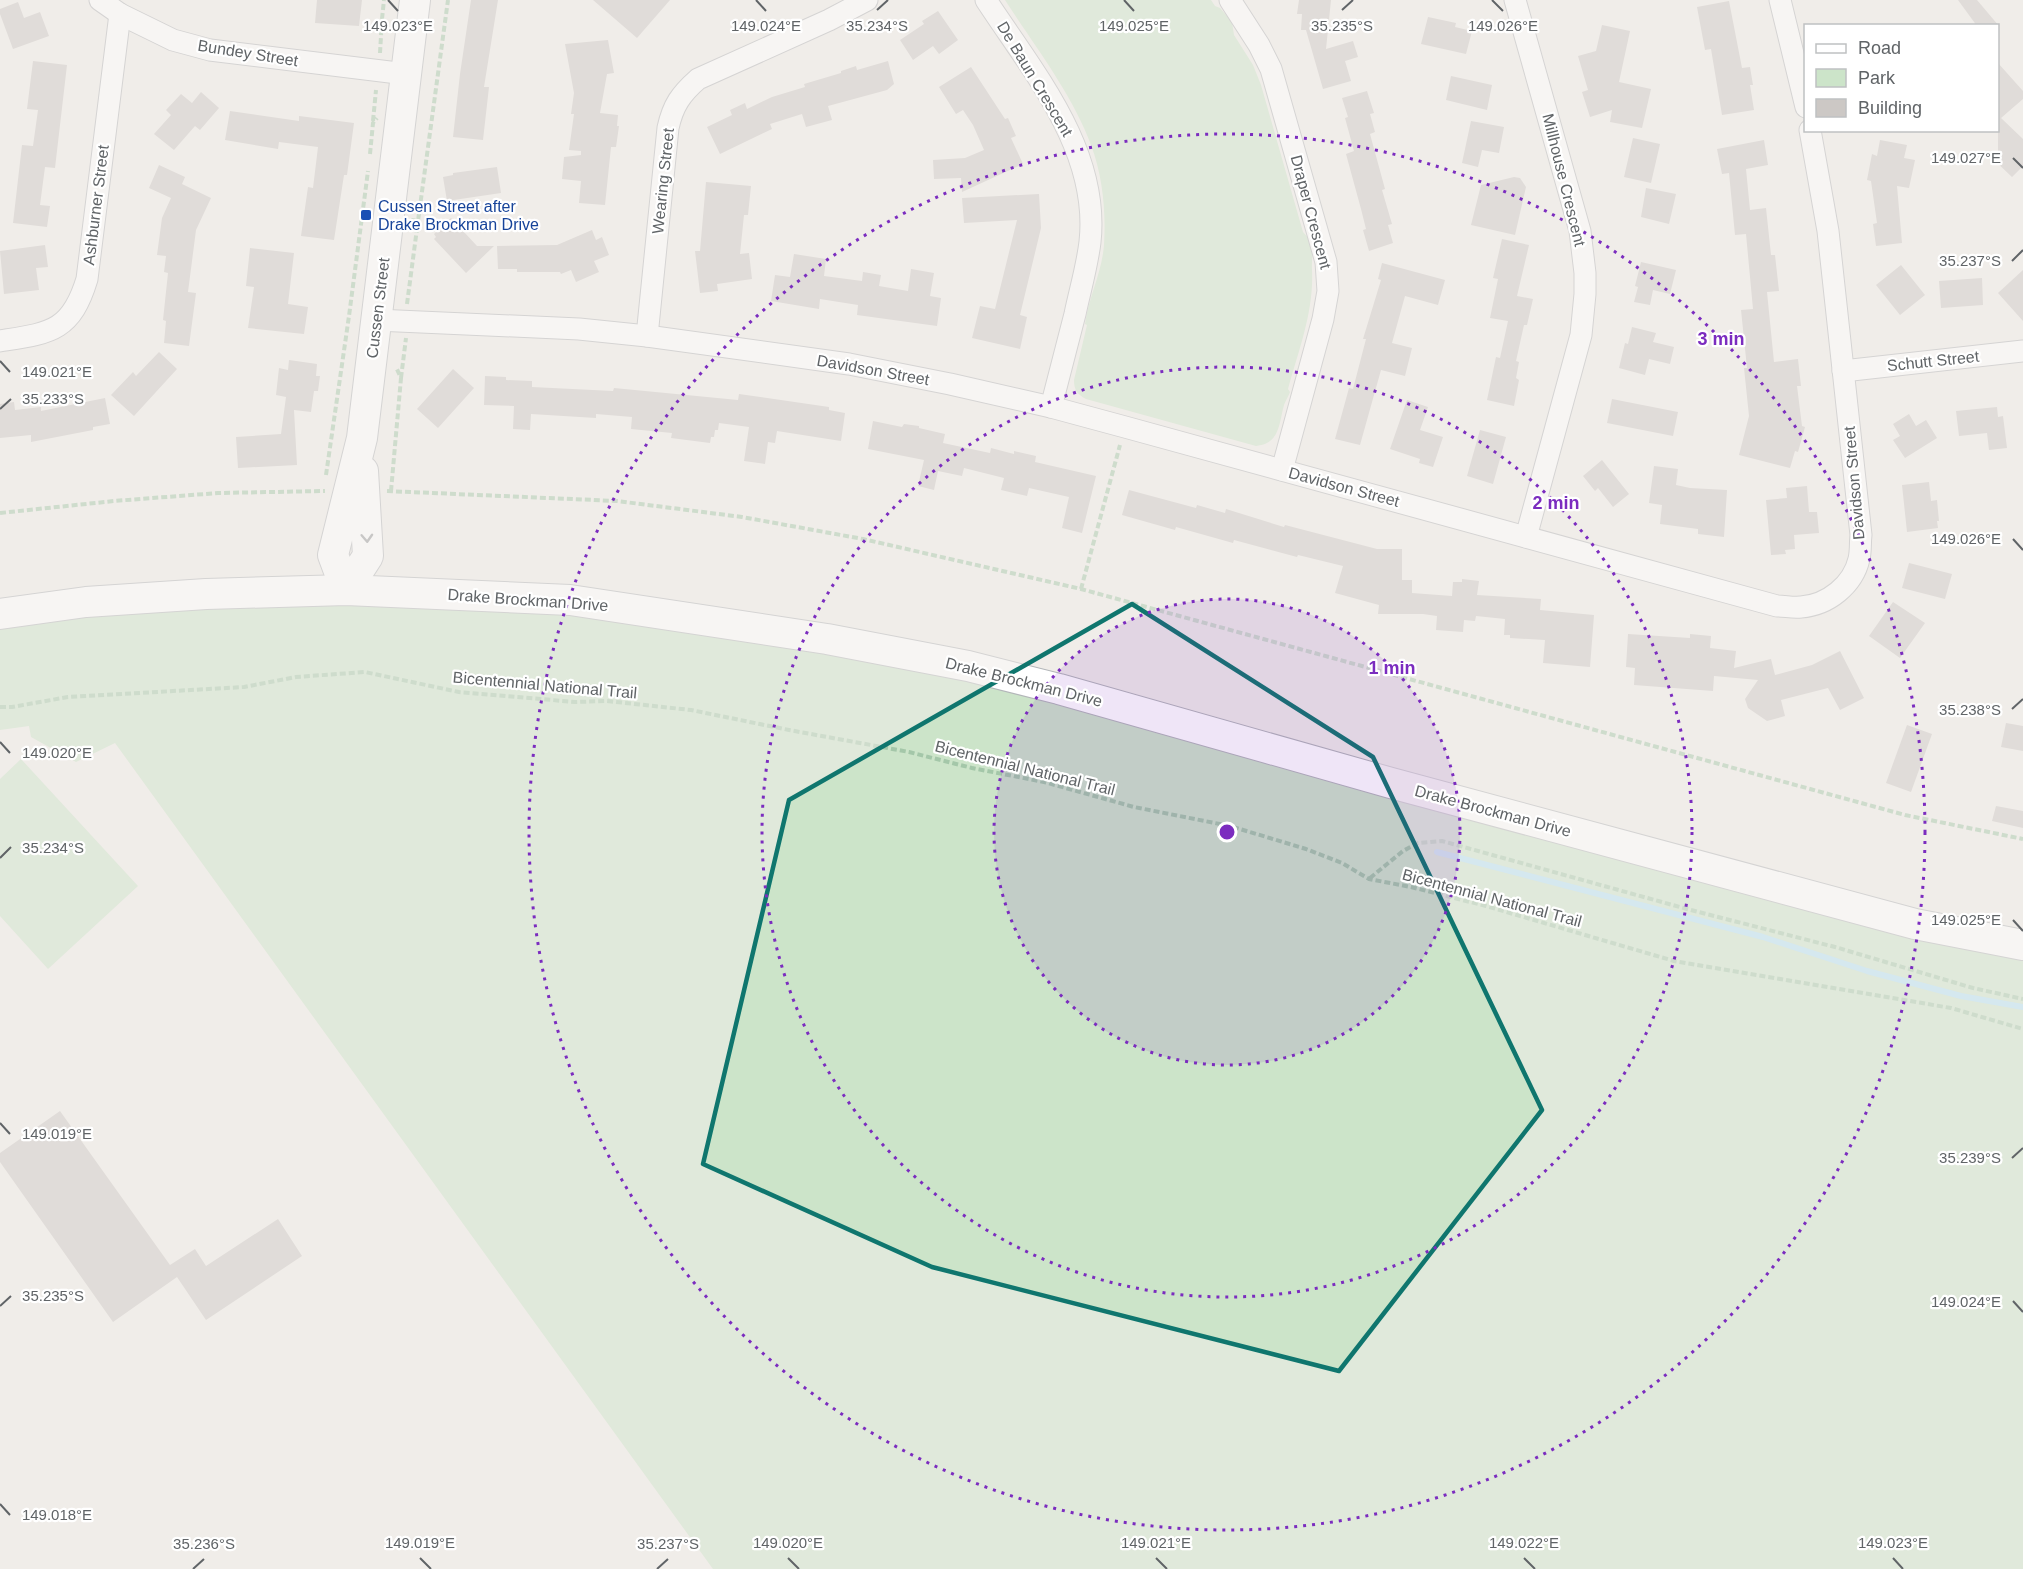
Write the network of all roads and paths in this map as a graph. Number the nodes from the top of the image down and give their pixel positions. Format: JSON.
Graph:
{"nodes":[{"id":1,"x":100,"y":0,"type":"edge"},
{"id":2,"x":384,"y":0,"type":"edge"},
{"id":3,"x":415,"y":0,"type":"edge"},
{"id":4,"x":447,"y":0,"type":"edge"},
{"id":5,"x":867,"y":0,"type":"edge"},
{"id":6,"x":987,"y":0,"type":"edge"},
{"id":7,"x":1230,"y":0,"type":"edge"},
{"id":8,"x":1515,"y":0,"type":"edge"},
{"id":9,"x":1780,"y":0,"type":"edge"},
{"id":10,"x":120,"y":14,"type":"junction"},
{"id":11,"x":382,"y":19,"type":"junction"},
{"id":12,"x":391,"y":34,"type":"dead end"},
{"id":13,"x":381,"y":53,"type":"dead end"},
{"id":14,"x":406,"y":74,"type":"junction"},
{"id":15,"x":376,"y":90,"type":"dead end"},
{"id":16,"x":1804,"y":99,"type":"edge"},
{"id":17,"x":381,"y":115,"type":"dead end"},
{"id":18,"x":373,"y":123,"type":"junction"},
{"id":19,"x":1810,"y":132,"type":"edge"},
{"id":20,"x":369,"y":157,"type":"dead end"},
{"id":21,"x":368,"y":168,"type":"dead end"},
{"id":22,"x":403,"y":219,"type":"junction"},
{"id":23,"x":408,"y":303,"type":"dead end"},
{"id":24,"x":376,"y":320,"type":"junction"},
{"id":25,"x":646,"y":336,"type":"junction"},
{"id":26,"x":406,"y":338,"type":"dead end"},
{"id":27,"x":0,"y":341,"type":"edge"},
{"id":28,"x":2023,"y":351,"type":"edge"},
{"id":29,"x":393,"y":361,"type":"dead end"},
{"id":30,"x":1844,"y":371,"type":"junction"},
{"id":31,"x":401,"y":378,"type":"junction"},
{"id":32,"x":1051,"y":407,"type":"junction"},
{"id":33,"x":1125,"y":427,"type":"junction"},
{"id":34,"x":1282,"y":470,"type":"junction"},
{"id":35,"x":325,"y":479,"type":"dead end"},
{"id":36,"x":323,"y":491,"type":"dead end"},
{"id":37,"x":0,"y":513,"type":"edge"},
{"id":38,"x":1526,"y":537,"type":"junction"},
{"id":39,"x":1081,"y":589,"type":"junction"},
{"id":40,"x":346,"y":590,"type":"junction"},
{"id":41,"x":0,"y":614,"type":"edge"},
{"id":42,"x":0,"y":707,"type":"edge"},
{"id":43,"x":2023,"y":839,"type":"edge"},
{"id":44,"x":1369,"y":879,"type":"junction"},
{"id":45,"x":2023,"y":945,"type":"edge"},
{"id":46,"x":2023,"y":999,"type":"edge"},
{"id":47,"x":2023,"y":1029,"type":"edge"}],
"edges":[{"from":1,"to":10,"type":"street","name":"Bundey Street"},
{"from":2,"to":11,"type":"path"},
{"from":3,"to":14,"type":"main road","name":"Cussen Street"},
{"from":4,"to":22,"type":"path"},
{"from":5,"to":25,"type":"street","name":"Wearing Street"},
{"from":6,"to":32,"type":"street","name":"De Baun Crescent"},
{"from":7,"to":34,"type":"street","name":"Draper Crescent"},
{"from":8,"to":38,"type":"street","name":"Millhouse Crescent"},
{"from":9,"to":16,"type":"street"},
{"from":10,"to":14,"type":"street","name":"Bundey Street"},
{"from":10,"to":27,"type":"street","name":"Ashburner Street"},
{"from":11,"to":12,"type":"path"},
{"from":11,"to":13,"type":"path"},
{"from":14,"to":22,"type":"main road","name":"Cussen Street"},
{"from":15,"to":18,"type":"path"},
{"from":17,"to":18,"type":"path"},
{"from":18,"to":20,"type":"path"},
{"from":19,"to":30,"type":"street","name":"Davidson Street"},
{"from":21,"to":35,"type":"path"},
{"from":22,"to":23,"type":"path"},
{"from":22,"to":24,"type":"main road","name":"Cussen Street"},
{"from":24,"to":25,"type":"street","name":"Davidson Street"},
{"from":24,"to":40,"type":"main road","name":"Cussen Street"},
{"from":25,"to":32,"type":"street","name":"Davidson Street"},
{"from":26,"to":31,"type":"path"},
{"from":28,"to":30,"type":"street","name":"Schutt Street"},
{"from":29,"to":31,"type":"path"},
{"from":30,"to":38,"type":"street","name":"Davidson Street"},
{"from":31,"to":39,"type":"path"},
{"from":32,"to":33,"type":"street","name":"Davidson Street"},
{"from":33,"to":34,"type":"street","name":"Davidson Street"},
{"from":33,"to":39,"type":"path"},
{"from":34,"to":38,"type":"street","name":"Davidson Street"},
{"from":36,"to":37,"type":"path"},
{"from":39,"to":43,"type":"path"},
{"from":40,"to":41,"type":"main road","name":"Drake Brockman Drive"},
{"from":40,"to":45,"type":"main road","name":"Drake Brockman Drive"},
{"from":42,"to":44,"type":"path","name":"Bicentennial National Trail"},
{"from":44,"to":46,"type":"path"},
{"from":44,"to":47,"type":"path","name":"Bicentennial National Trail"}]}
